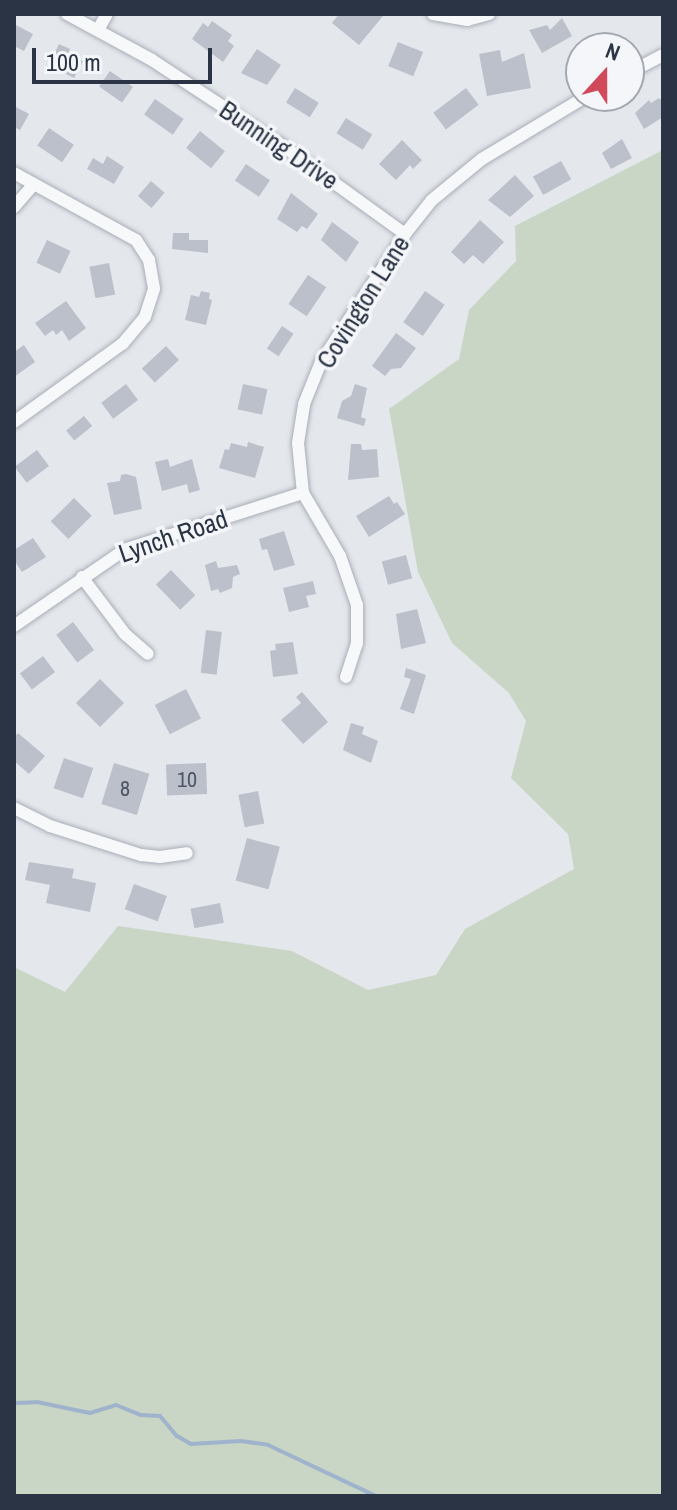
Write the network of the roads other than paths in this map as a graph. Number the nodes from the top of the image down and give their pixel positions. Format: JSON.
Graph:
{"nodes":[{"id":1,"x":67,"y":14,"type":"edge"},
{"id":2,"x":107,"y":14,"type":"edge"},
{"id":3,"x":433,"y":14,"type":"edge"},
{"id":4,"x":489,"y":14,"type":"edge"},
{"id":5,"x":98,"y":30,"type":"junction"},
{"id":6,"x":663,"y":55,"type":"edge"},
{"id":7,"x":645,"y":65,"type":"edge"},
{"id":8,"x":565,"y":109,"type":"edge"},
{"id":9,"x":14,"y":173,"type":"edge"},
{"id":10,"x":34,"y":184,"type":"junction"},
{"id":11,"x":14,"y":207,"type":"edge"},
{"id":12,"x":405,"y":234,"type":"junction"},
{"id":13,"x":14,"y":422,"type":"edge"},
{"id":14,"x":303,"y":493,"type":"junction"},
{"id":15,"x":82,"y":577,"type":"junction"},
{"id":16,"x":14,"y":626,"type":"edge"},
{"id":17,"x":148,"y":654,"type":"dead end"},
{"id":18,"x":346,"y":677,"type":"dead end"},
{"id":19,"x":14,"y":808,"type":"edge"},
{"id":20,"x":187,"y":853,"type":"dead end"}],
"edges":[{"from":1,"to":5,"type":"street","name":"Bunning Drive"},
{"from":2,"to":5,"type":"street"},
{"from":3,"to":4,"type":"street"},
{"from":5,"to":12,"type":"street","name":"Bunning Drive"},
{"from":6,"to":7,"type":"street"},
{"from":8,"to":12,"type":"street","name":"Covington Lane"},
{"from":9,"to":10,"type":"street"},
{"from":10,"to":11,"type":"street"},
{"from":10,"to":13,"type":"street"},
{"from":12,"to":14,"type":"street","name":"Covington Lane"},
{"from":14,"to":15,"type":"street","name":"Lynch Road"},
{"from":14,"to":18,"type":"street","name":"Covington Lane"},
{"from":15,"to":16,"type":"street","name":"Lynch Road"},
{"from":15,"to":17,"type":"street"},
{"from":19,"to":20,"type":"street"}]}
